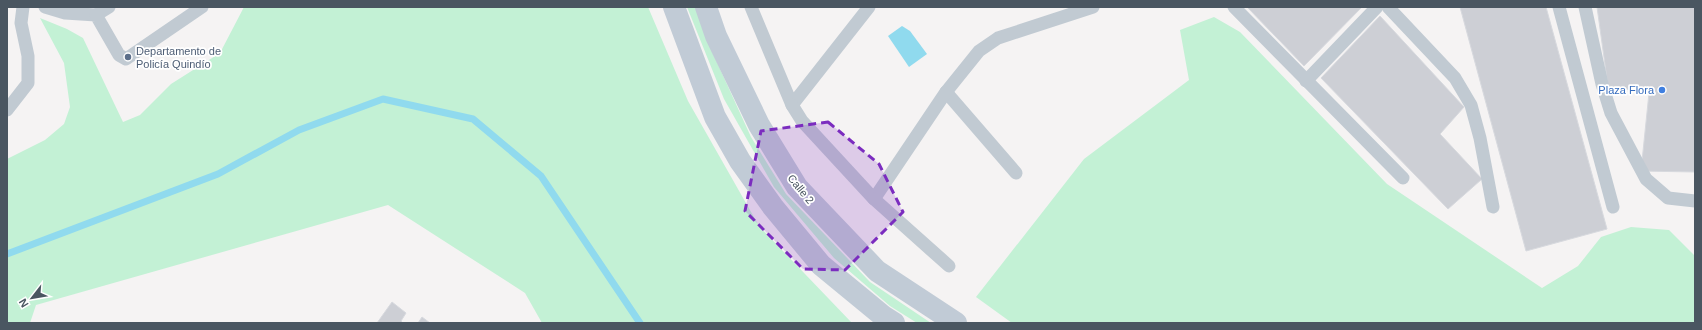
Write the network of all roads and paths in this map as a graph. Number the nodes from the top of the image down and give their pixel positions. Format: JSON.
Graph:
{"nodes":[{"id":1,"x":23,"y":7,"type":"edge"},
{"id":2,"x":45,"y":7,"type":"edge"},
{"id":3,"x":109,"y":7,"type":"edge"},
{"id":4,"x":202,"y":7,"type":"edge"},
{"id":5,"x":674,"y":7,"type":"edge"},
{"id":6,"x":706,"y":7,"type":"edge"},
{"id":7,"x":751,"y":7,"type":"edge"},
{"id":8,"x":869,"y":7,"type":"edge"},
{"id":9,"x":1093,"y":7,"type":"edge"},
{"id":10,"x":1234,"y":7,"type":"edge"},
{"id":11,"x":1377,"y":7,"type":"edge"},
{"id":12,"x":1388,"y":7,"type":"edge"},
{"id":13,"x":1559,"y":7,"type":"edge"},
{"id":14,"x":1585,"y":7,"type":"edge"},
{"id":15,"x":96,"y":15,"type":"junction"},
{"id":16,"x":1306,"y":81,"type":"junction"},
{"id":17,"x":946,"y":92,"type":"junction"},
{"id":18,"x":792,"y":105,"type":"junction"},
{"id":19,"x":7,"y":110,"type":"edge"},
{"id":20,"x":1016,"y":173,"type":"dead end"},
{"id":21,"x":1403,"y":178,"type":"dead end"},
{"id":22,"x":874,"y":199,"type":"junction"},
{"id":23,"x":1695,"y":201,"type":"edge"},
{"id":24,"x":1493,"y":207,"type":"dead end"},
{"id":25,"x":1613,"y":207,"type":"dead end"},
{"id":26,"x":950,"y":266,"type":"dead end"},
{"id":27,"x":894,"y":323,"type":"edge"},
{"id":28,"x":956,"y":323,"type":"edge"}],
"edges":[{"from":1,"to":19,"type":"lane"},
{"from":2,"to":15,"type":"lane"},
{"from":3,"to":15,"type":"lane"},
{"from":4,"to":15,"type":"lane"},
{"from":5,"to":27,"type":"main road"},
{"from":6,"to":28,"type":"main road","name":"Calle 2"},
{"from":7,"to":18,"type":"lane"},
{"from":8,"to":18,"type":"lane"},
{"from":9,"to":17,"type":"lane"},
{"from":10,"to":16,"type":"lane"},
{"from":11,"to":16,"type":"lane"},
{"from":12,"to":24,"type":"lane"},
{"from":13,"to":25,"type":"lane"},
{"from":14,"to":23,"type":"lane"},
{"from":16,"to":21,"type":"lane"},
{"from":17,"to":20,"type":"lane"},
{"from":17,"to":22,"type":"lane"},
{"from":18,"to":22,"type":"lane"},
{"from":22,"to":26,"type":"lane"}]}
